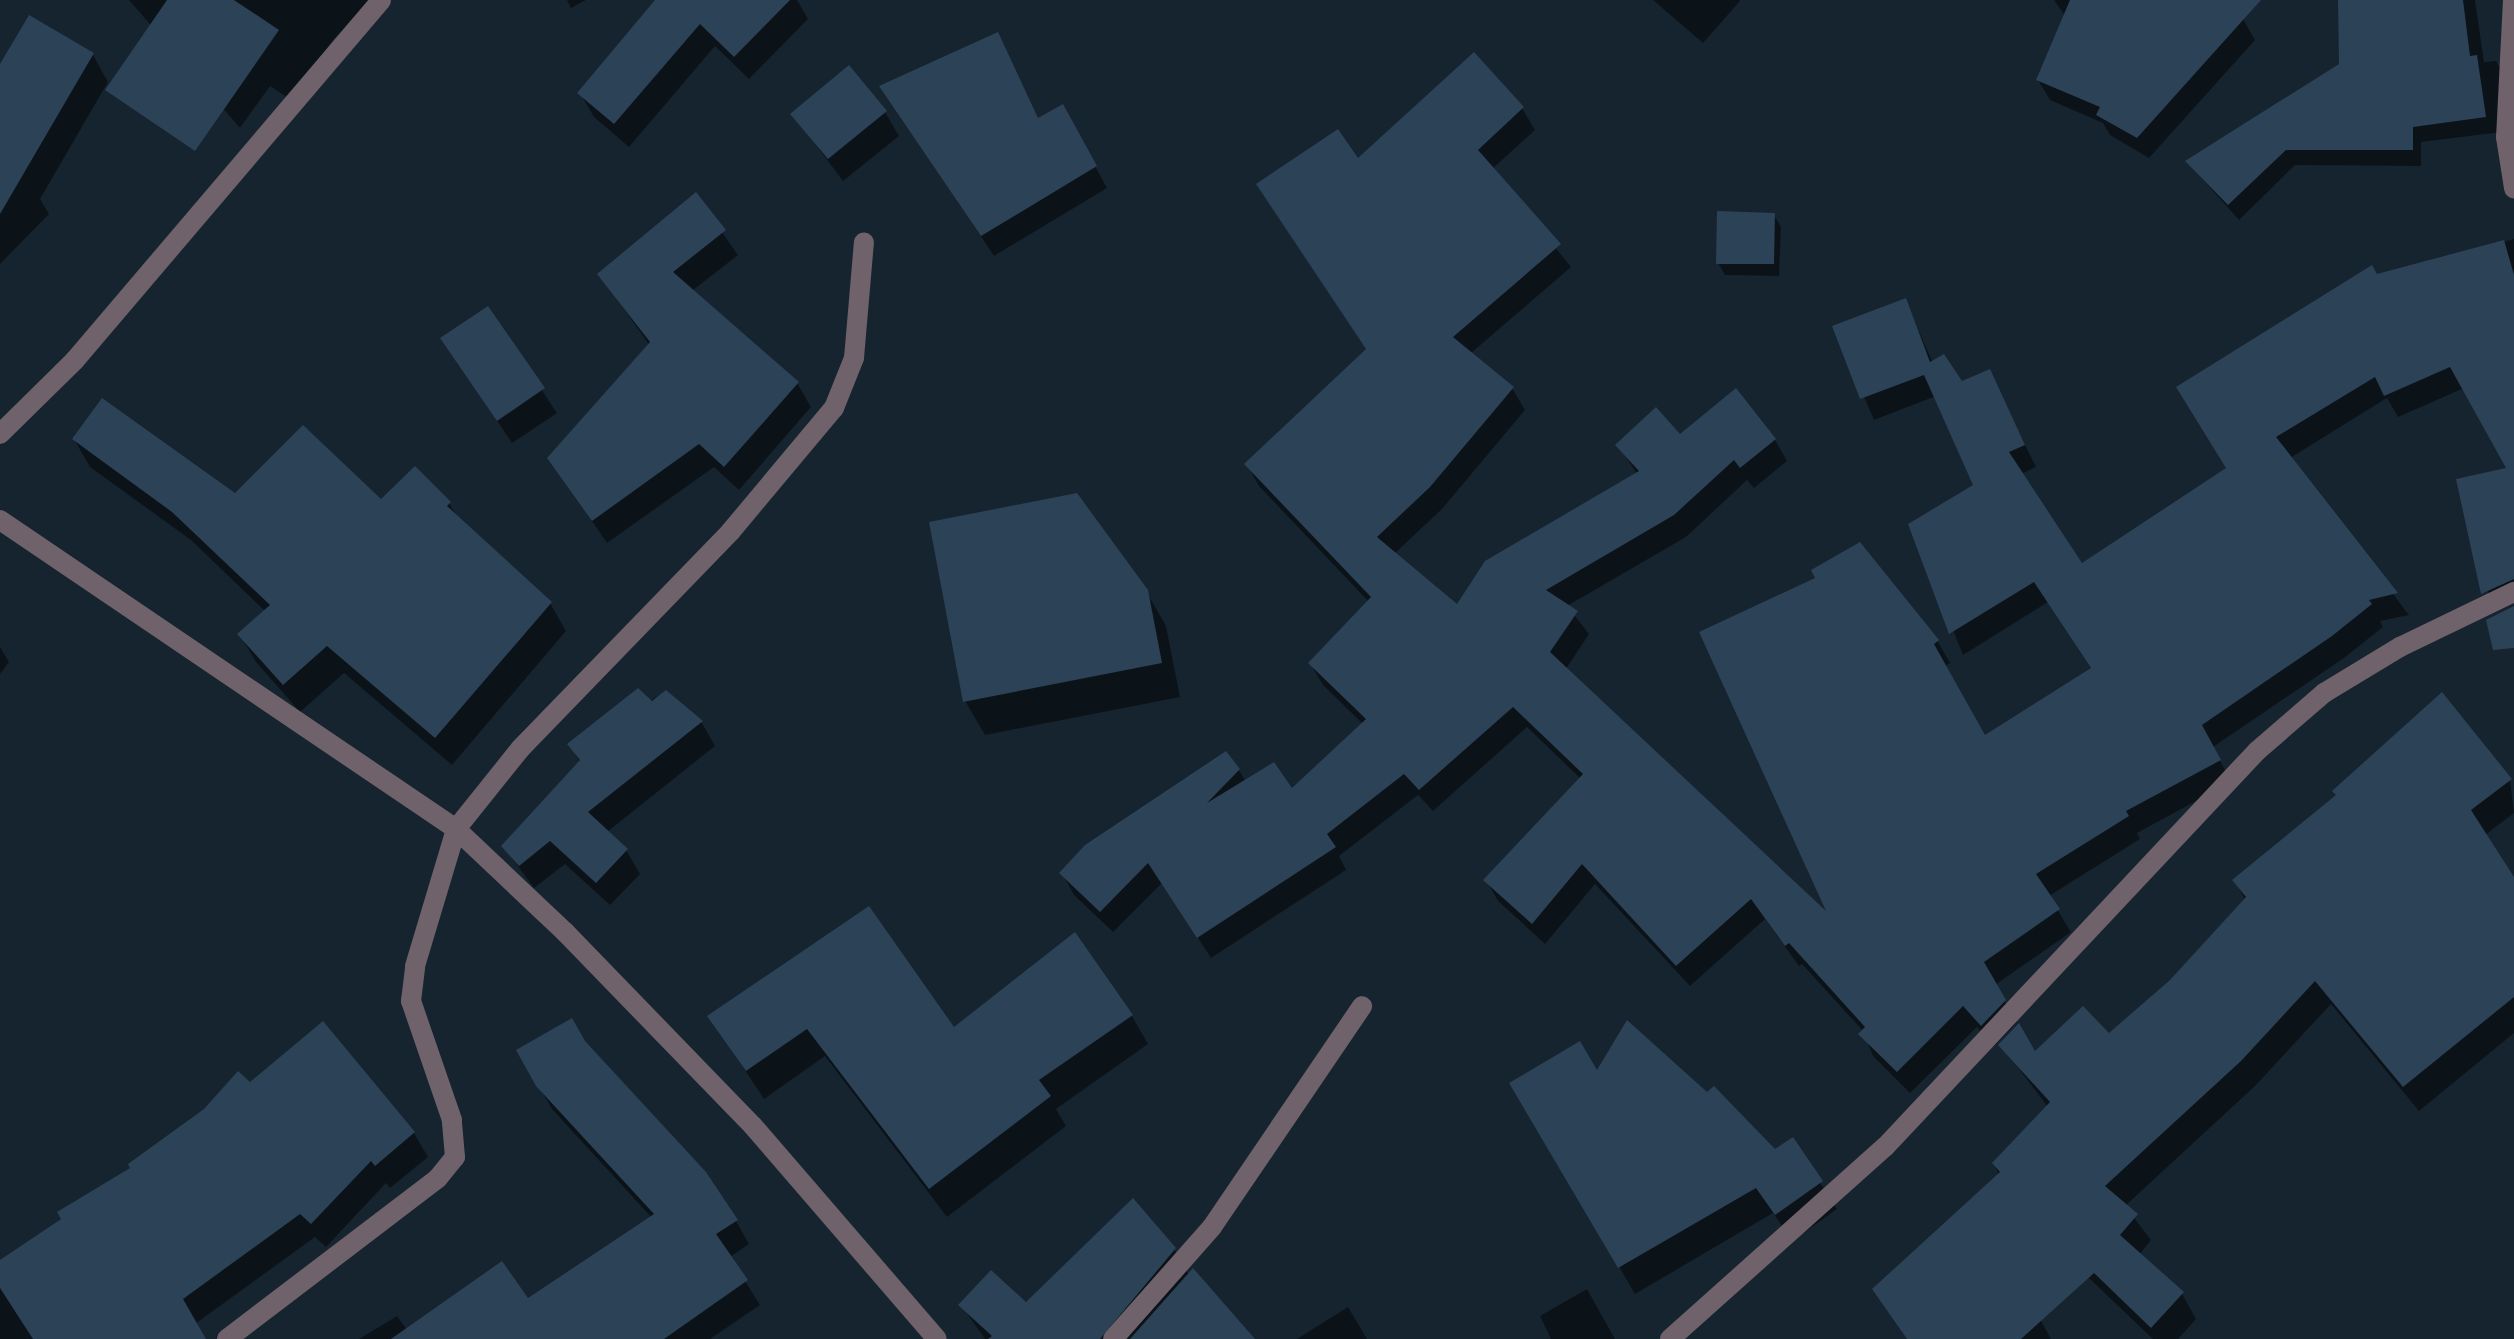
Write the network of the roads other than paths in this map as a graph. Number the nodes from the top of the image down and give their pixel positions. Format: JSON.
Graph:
{"nodes":[{"id":1,"x":381,"y":0,"type":"edge"},
{"id":2,"x":2513,"y":0,"type":"edge"},
{"id":3,"x":2514,"y":188,"type":"edge"},
{"id":4,"x":864,"y":242,"type":"dead end"},
{"id":5,"x":0,"y":434,"type":"edge"},
{"id":6,"x":0,"y":520,"type":"edge"},
{"id":7,"x":2514,"y":592,"type":"edge"},
{"id":8,"x":456,"y":829,"type":"junction"},
{"id":9,"x":1362,"y":1006,"type":"dead end"},
{"id":10,"x":227,"y":1339,"type":"edge"},
{"id":11,"x":937,"y":1339,"type":"edge"},
{"id":12,"x":1113,"y":1339,"type":"edge"},
{"id":13,"x":1670,"y":1339,"type":"edge"}],
"edges":[{"from":1,"to":5,"type":"street"},
{"from":2,"to":3,"type":"street"},
{"from":4,"to":8,"type":"street"},
{"from":6,"to":8,"type":"street"},
{"from":7,"to":13,"type":"street"},
{"from":8,"to":10,"type":"street"},
{"from":8,"to":11,"type":"street"},
{"from":9,"to":12,"type":"street"}]}
